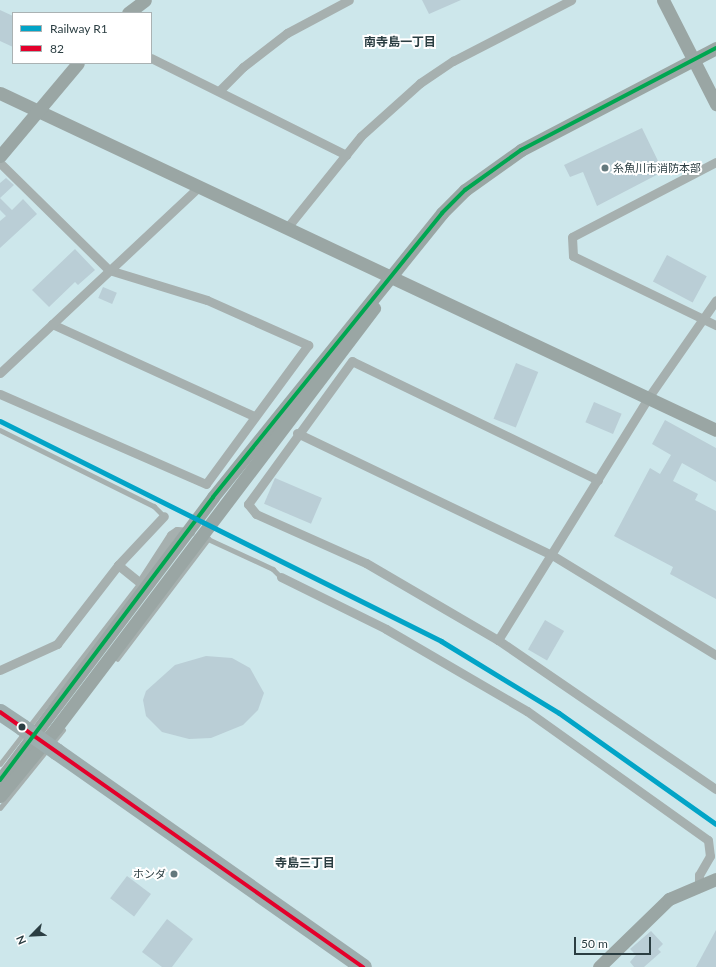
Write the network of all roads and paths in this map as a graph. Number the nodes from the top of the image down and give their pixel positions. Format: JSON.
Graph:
{"nodes":[{"id":1,"x":144,"y":0,"type":"edge"},
{"id":2,"x":349,"y":0,"type":"edge"},
{"id":3,"x":571,"y":0,"type":"edge"},
{"id":4,"x":663,"y":0,"type":"edge"},
{"id":5,"x":129,"y":12,"type":"edge"},
{"id":6,"x":716,"y":48,"type":"edge"},
{"id":7,"x":152,"y":58,"type":"edge"},
{"id":8,"x":693,"y":59,"type":"junction"},
{"id":9,"x":77,"y":64,"type":"edge"},
{"id":10,"x":220,"y":90,"type":"junction"},
{"id":11,"x":0,"y":93,"type":"edge"},
{"id":12,"x":716,"y":104,"type":"edge"},
{"id":13,"x":37,"y":112,"type":"junction"},
{"id":14,"x":346,"y":155,"type":"junction"},
{"id":15,"x":0,"y":156,"type":"edge"},
{"id":16,"x":716,"y":162,"type":"edge"},
{"id":17,"x":0,"y":163,"type":"edge"},
{"id":18,"x":198,"y":188,"type":"junction"},
{"id":19,"x":286,"y":229,"type":"junction"},
{"id":20,"x":109,"y":270,"type":"junction"},
{"id":21,"x":391,"y":277,"type":"junction"},
{"id":22,"x":716,"y":300,"type":"edge"},
{"id":23,"x":704,"y":320,"type":"junction"},
{"id":24,"x":52,"y":324,"type":"junction"},
{"id":25,"x":716,"y":325,"type":"edge"},
{"id":26,"x":0,"y":373,"type":"edge"},
{"id":27,"x":0,"y":394,"type":"edge"},
{"id":28,"x":648,"y":398,"type":"junction"},
{"id":29,"x":254,"y":416,"type":"junction"},
{"id":30,"x":0,"y":430,"type":"edge"},
{"id":31,"x":716,"y":430,"type":"edge"},
{"id":32,"x":297,"y":433,"type":"junction"},
{"id":33,"x":598,"y":480,"type":"junction"},
{"id":34,"x":164,"y":516,"type":"joint"},
{"id":35,"x":188,"y":532,"type":"junction"},
{"id":36,"x":205,"y":538,"type":"junction"},
{"id":37,"x":552,"y":555,"type":"junction"},
{"id":38,"x":118,"y":565,"type":"junction"},
{"id":39,"x":281,"y":577,"type":"joint"},
{"id":40,"x":140,"y":583,"type":"junction"},
{"id":41,"x":498,"y":640,"type":"junction"},
{"id":42,"x":716,"y":654,"type":"edge"},
{"id":43,"x":0,"y":670,"type":"edge"},
{"id":44,"x":0,"y":712,"type":"edge"},
{"id":45,"x":0,"y":764,"type":"edge"},
{"id":46,"x":0,"y":780,"type":"edge"},
{"id":47,"x":716,"y":789,"type":"edge"},
{"id":48,"x":0,"y":796,"type":"edge"},
{"id":49,"x":0,"y":808,"type":"edge"},
{"id":50,"x":716,"y":879,"type":"edge"},
{"id":51,"x":699,"y":884,"type":"junction"},
{"id":52,"x":363,"y":967,"type":"edge"},
{"id":53,"x":599,"y":967,"type":"edge"}],
"edges":[{"from":1,"to":5,"type":"street"},
{"from":2,"to":10,"type":"street"},
{"from":3,"to":14,"type":"street"},
{"from":4,"to":8,"type":"street"},
{"from":6,"to":8,"type":"street"},
{"from":7,"to":10,"type":"street"},
{"from":8,"to":12,"type":"street"},
{"from":8,"to":21,"type":"street"},
{"from":9,"to":13,"type":"street"},
{"from":10,"to":14,"type":"street"},
{"from":11,"to":13,"type":"street"},
{"from":13,"to":15,"type":"street"},
{"from":13,"to":18,"type":"street"},
{"from":14,"to":19,"type":"street"},
{"from":16,"to":23,"type":"street"},
{"from":17,"to":20,"type":"street"},
{"from":18,"to":19,"type":"street"},
{"from":18,"to":20,"type":"street"},
{"from":19,"to":21,"type":"street"},
{"from":20,"to":24,"type":"street"},
{"from":20,"to":29,"type":"street"},
{"from":21,"to":28,"type":"street"},
{"from":21,"to":35,"type":"street"},
{"from":21,"to":36,"type":"street"},
{"from":22,"to":23,"type":"street"},
{"from":23,"to":25,"type":"street"},
{"from":23,"to":28,"type":"street"},
{"from":24,"to":26,"type":"street"},
{"from":24,"to":29,"type":"street"},
{"from":27,"to":29,"type":"street"},
{"from":28,"to":31,"type":"street"},
{"from":28,"to":33,"type":"street"},
{"from":30,"to":34,"type":"lane"},
{"from":32,"to":33,"type":"street"},
{"from":32,"to":37,"type":"street"},
{"from":32,"to":41,"type":"street"},
{"from":33,"to":37,"type":"street"},
{"from":34,"to":38,"type":"street"},
{"from":35,"to":36,"type":"street"},
{"from":35,"to":40,"type":"street"},
{"from":35,"to":46,"type":"street"},
{"from":36,"to":39,"type":"lane"},
{"from":36,"to":48,"type":"street"},
{"from":36,"to":49,"type":"lane"},
{"from":37,"to":41,"type":"street"},
{"from":37,"to":42,"type":"street"},
{"from":38,"to":40,"type":"street"},
{"from":38,"to":43,"type":"street"},
{"from":39,"to":51,"type":"street"},
{"from":40,"to":45,"type":"lane"},
{"from":41,"to":47,"type":"street"},
{"from":44,"to":52,"type":"highway","bridge":true},
{"from":50,"to":51,"type":"street"},
{"from":51,"to":53,"type":"street"}]}
